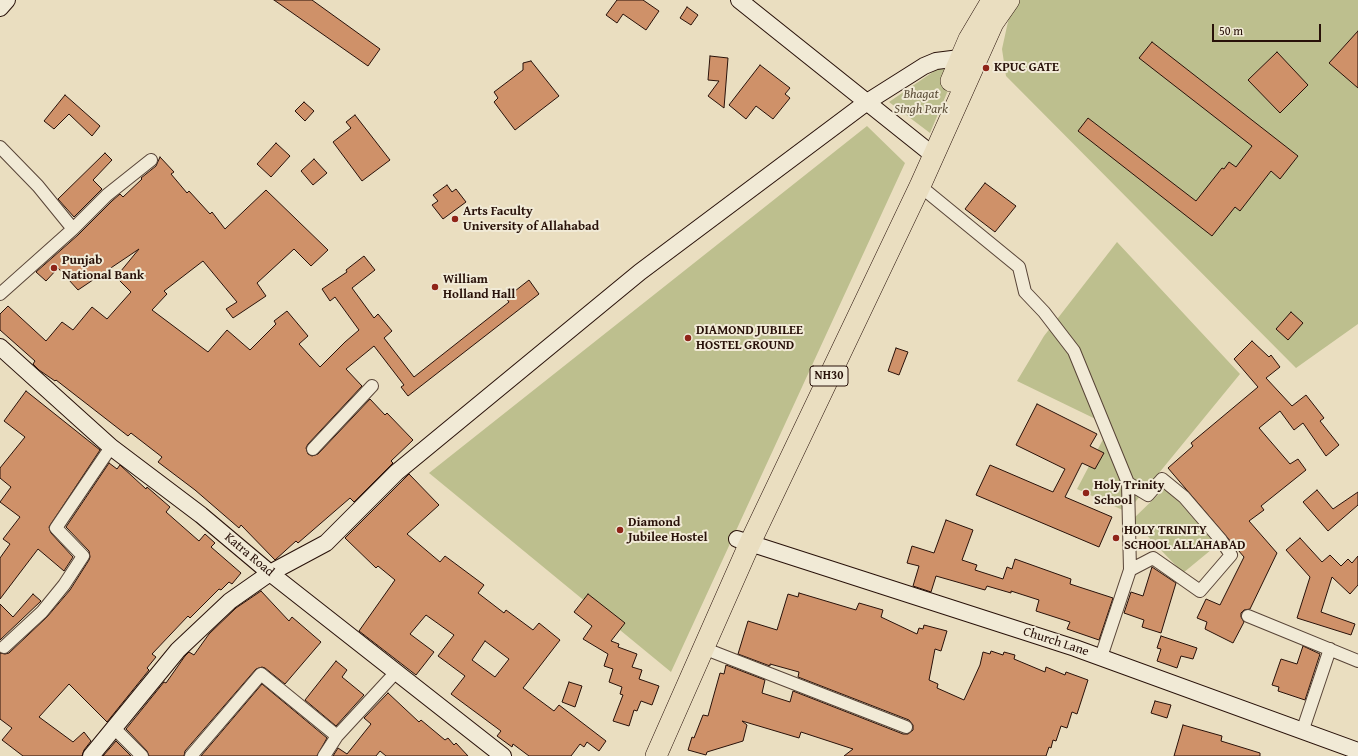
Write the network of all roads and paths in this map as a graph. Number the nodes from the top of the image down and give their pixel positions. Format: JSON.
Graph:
{"nodes":[{"id":1,"x":7,"y":0,"type":"edge"},
{"id":2,"x":739,"y":0,"type":"edge"},
{"id":3,"x":992,"y":0,"type":"edge"},
{"id":4,"x":1009,"y":0,"type":"edge"},
{"id":5,"x":0,"y":8,"type":"edge"},
{"id":6,"x":960,"y":58,"type":"junction"},
{"id":7,"x":867,"y":102,"type":"junction"},
{"id":8,"x":0,"y":147,"type":"edge"},
{"id":9,"x":928,"y":151,"type":"junction"},
{"id":10,"x":151,"y":160,"type":"dead end"},
{"id":11,"x":920,"y":186,"type":"junction"},
{"id":12,"x":73,"y":229,"type":"junction"},
{"id":13,"x":0,"y":294,"type":"edge"},
{"id":14,"x":0,"y":347,"type":"edge"},
{"id":15,"x":372,"y":386,"type":"dead end"},
{"id":16,"x":111,"y":447,"type":"junction"},
{"id":17,"x":313,"y":449,"type":"dead end"},
{"id":18,"x":1128,"y":483,"type":"junction"},
{"id":19,"x":743,"y":542,"type":"junction"},
{"id":20,"x":1130,"y":570,"type":"junction"},
{"id":21,"x":270,"y":573,"type":"junction"},
{"id":22,"x":1248,"y":616,"type":"dead end"},
{"id":23,"x":4,"y":648,"type":"dead end"},
{"id":24,"x":703,"y":648,"type":"junction"},
{"id":25,"x":1330,"y":649,"type":"junction"},
{"id":26,"x":1101,"y":657,"type":"junction"},
{"id":27,"x":1358,"y":661,"type":"edge"},
{"id":28,"x":397,"y":671,"type":"junction"},
{"id":29,"x":906,"y":726,"type":"dead end"},
{"id":30,"x":115,"y":729,"type":"junction"},
{"id":31,"x":1302,"y":732,"type":"junction"},
{"id":32,"x":337,"y":736,"type":"junction"},
{"id":33,"x":1358,"y":751,"type":"edge"},
{"id":34,"x":91,"y":756,"type":"edge"},
{"id":35,"x":142,"y":756,"type":"edge"},
{"id":36,"x":191,"y":756,"type":"edge"},
{"id":37,"x":324,"y":756,"type":"edge"},
{"id":38,"x":503,"y":756,"type":"edge"},
{"id":39,"x":641,"y":756,"type":"edge"},
{"id":40,"x":656,"y":756,"type":"edge"}],
"edges":[{"from":1,"to":5,"type":"street"},
{"from":2,"to":7,"type":"street"},
{"from":3,"to":6,"type":"highway"},
{"from":4,"to":9,"type":"highway","number":"NH30"},
{"from":6,"to":7,"type":"street"},
{"from":6,"to":9,"type":"highway"},
{"from":7,"to":9,"type":"street"},
{"from":7,"to":21,"type":"street"},
{"from":8,"to":12,"type":"street"},
{"from":9,"to":11,"type":"highway","number":"NH30"},
{"from":9,"to":19,"type":"highway"},
{"from":10,"to":12,"type":"street"},
{"from":11,"to":18,"type":"street"},
{"from":11,"to":19,"type":"highway","number":"NH30"},
{"from":12,"to":13,"type":"street"},
{"from":14,"to":16,"type":"street","name":"Katra Road"},
{"from":15,"to":17,"type":"street"},
{"from":16,"to":21,"type":"street","name":"Katra Road"},
{"from":16,"to":23,"type":"street"},
{"from":18,"to":20,"type":"street"},
{"from":18,"to":20,"type":"street"},
{"from":19,"to":24,"type":"highway","number":"NH30"},
{"from":19,"to":26,"type":"street","name":"Church Lane"},
{"from":19,"to":39,"type":"highway"},
{"from":20,"to":26,"type":"street"},
{"from":21,"to":28,"type":"street","name":"Katra Road"},
{"from":21,"to":30,"type":"street"},
{"from":22,"to":25,"type":"street"},
{"from":24,"to":29,"type":"street"},
{"from":24,"to":40,"type":"highway","number":"NH30"},
{"from":25,"to":27,"type":"street"},
{"from":25,"to":31,"type":"street"},
{"from":26,"to":31,"type":"street","name":"Church Lane"},
{"from":28,"to":32,"type":"street"},
{"from":28,"to":38,"type":"street","name":"Katra Road"},
{"from":30,"to":34,"type":"street"},
{"from":30,"to":35,"type":"street"},
{"from":31,"to":33,"type":"street","name":"Church Lane"},
{"from":32,"to":36,"type":"street"},
{"from":32,"to":37,"type":"street"}]}
